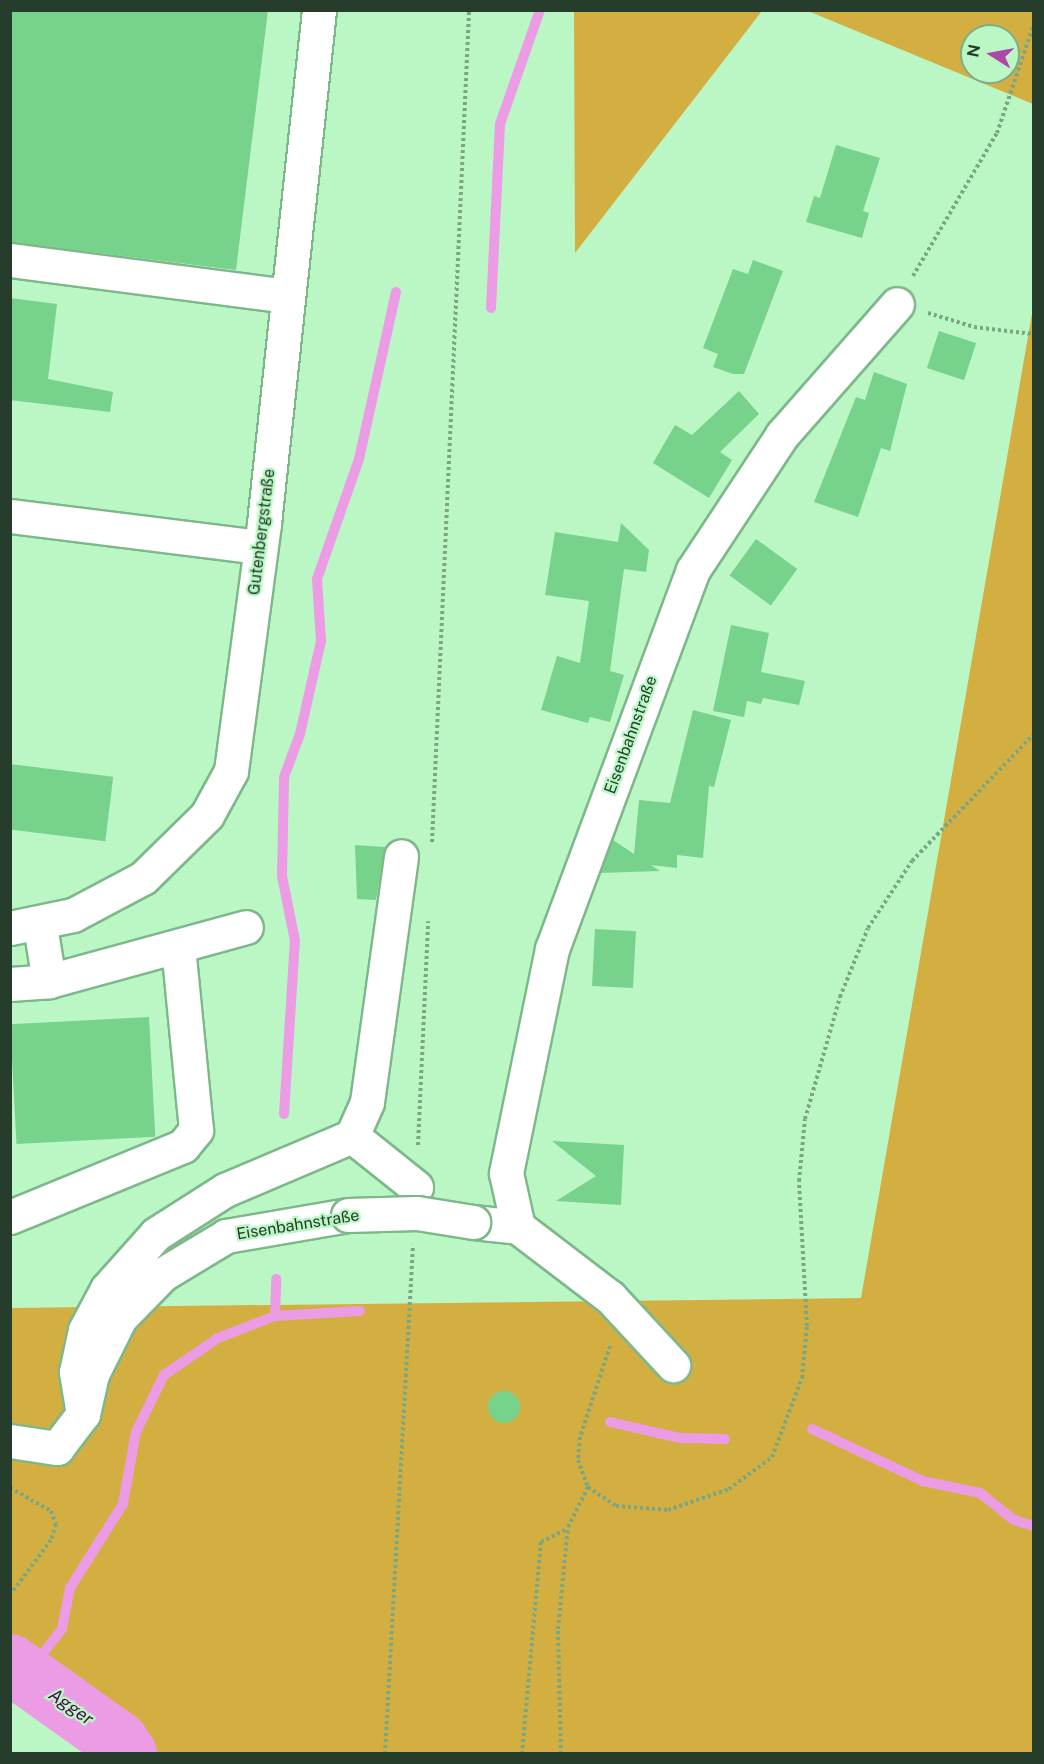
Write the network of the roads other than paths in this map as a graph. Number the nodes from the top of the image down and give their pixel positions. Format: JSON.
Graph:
{"nodes":[{"id":1,"x":319,"y":10,"type":"edge"},
{"id":2,"x":10,"y":260,"type":"edge"},
{"id":3,"x":288,"y":296,"type":"junction"},
{"id":4,"x":897,"y":304,"type":"road end"},
{"id":5,"x":10,"y":516,"type":"edge"},
{"id":6,"x":260,"y":547,"type":"junction"},
{"id":7,"x":401,"y":856,"type":"dead end"},
{"id":8,"x":25,"y":927,"type":"edge"},
{"id":9,"x":246,"y":927,"type":"dead end"},
{"id":10,"x":178,"y":948,"type":"junction"},
{"id":11,"x":49,"y":981,"type":"junction"},
{"id":12,"x":10,"y":984,"type":"edge"},
{"id":13,"x":352,"y":1136,"type":"junction"},
{"id":14,"x":416,"y":1187,"type":"dead end"},
{"id":15,"x":10,"y":1217,"type":"edge"},
{"id":16,"x":518,"y":1227,"type":"junction"},
{"id":17,"x":673,"y":1365,"type":"dead end"},
{"id":18,"x":83,"y":1414,"type":"junction"},
{"id":19,"x":10,"y":1441,"type":"edge"}],
"edges":[{"from":1,"to":3,"type":"street","name":"Gutenbergstraße"},
{"from":2,"to":3,"type":"street"},
{"from":3,"to":6,"type":"street","name":"Gutenbergstraße"},
{"from":4,"to":16,"type":"street","name":"Eisenbahnstraße"},
{"from":5,"to":6,"type":"street"},
{"from":6,"to":8,"type":"street","name":"Gutenbergstraße"},
{"from":7,"to":13,"type":"street"},
{"from":8,"to":11,"type":"street"},
{"from":9,"to":10,"type":"street"},
{"from":10,"to":11,"type":"street"},
{"from":10,"to":15,"type":"street"},
{"from":11,"to":12,"type":"street"},
{"from":13,"to":14,"type":"street"},
{"from":13,"to":18,"type":"street"},
{"from":16,"to":17,"type":"street"},
{"from":16,"to":18,"type":"street","name":"Eisenbahnstraße","bridge":true},
{"from":18,"to":19,"type":"street","name":"Eisenbahnstraße"}]}
